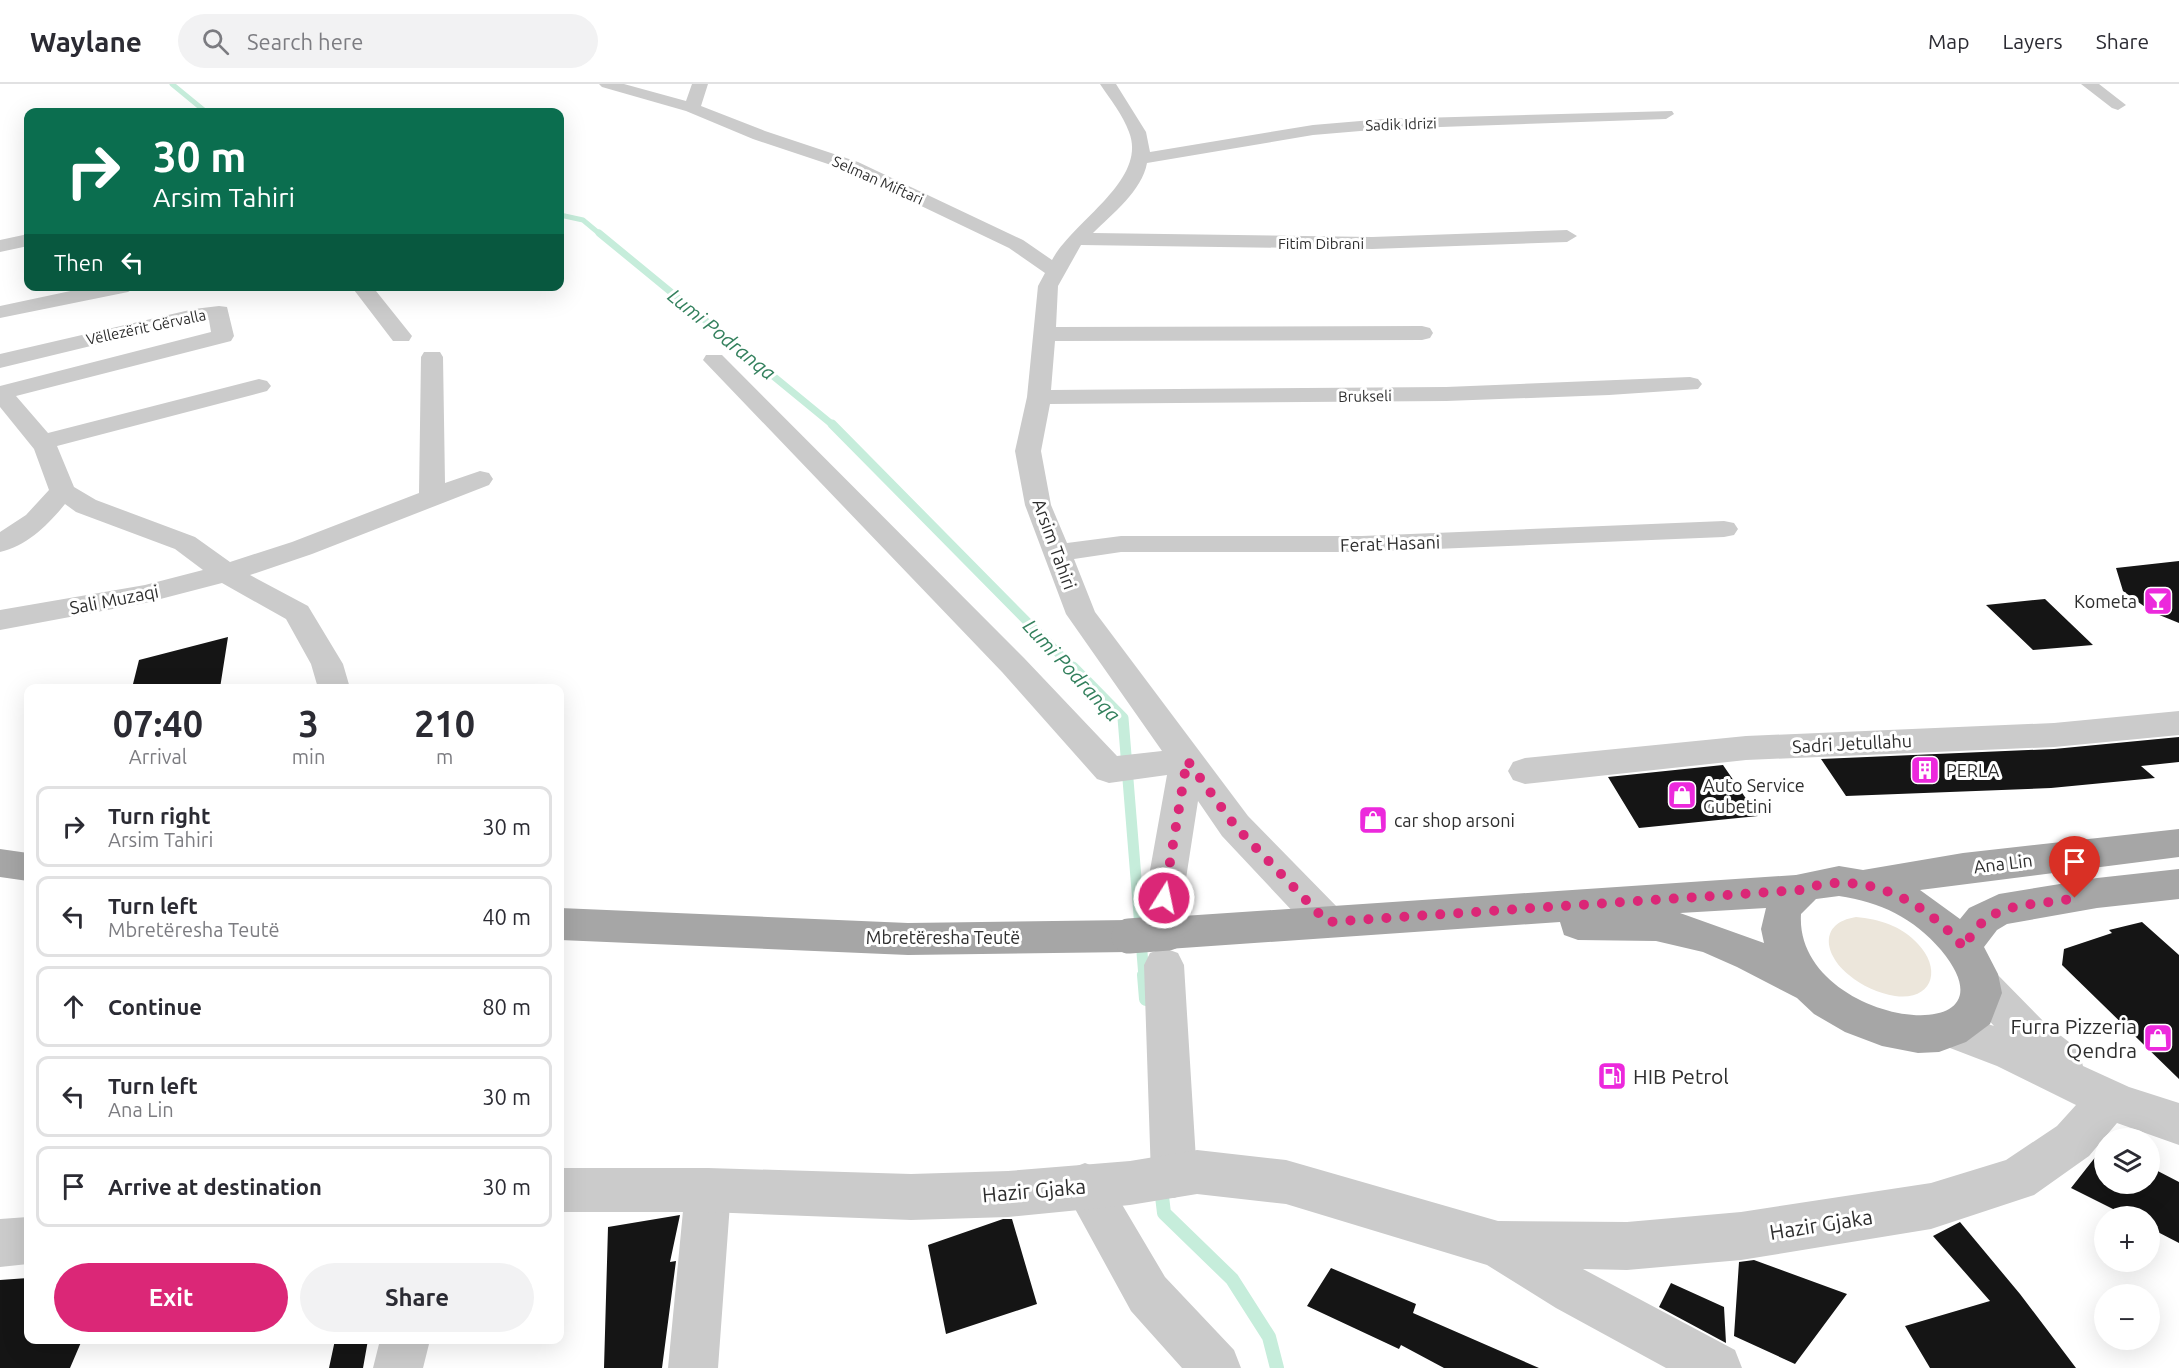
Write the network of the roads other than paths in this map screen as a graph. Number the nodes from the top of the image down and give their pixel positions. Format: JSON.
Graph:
{"nodes":[{"id":1,"x":607,"y":84,"type":"edge"},
{"id":2,"x":700,"y":84,"type":"edge"},
{"id":3,"x":1108,"y":84,"type":"edge"},
{"id":4,"x":2089,"y":84,"type":"edge"},
{"id":5,"x":2118,"y":105,"type":"dead end"},
{"id":6,"x":692,"y":108,"type":"junction"},
{"id":7,"x":1666,"y":114,"type":"dead end"},
{"id":8,"x":1140,"y":159,"type":"junction"},
{"id":9,"x":1567,"y":236,"type":"dead end"},
{"id":10,"x":1075,"y":239,"type":"junction"},
{"id":11,"x":24,"y":241,"type":"edge"},
{"id":12,"x":0,"y":246,"type":"edge"},
{"id":13,"x":1056,"y":272,"type":"junction"},
{"id":14,"x":103,"y":291,"type":"edge"},
{"id":15,"x":365,"y":291,"type":"edge"},
{"id":16,"x":0,"y":312,"type":"edge"},
{"id":17,"x":1422,"y":333,"type":"dead end"},
{"id":18,"x":1043,"y":334,"type":"junction"},
{"id":19,"x":401,"y":336,"type":"dead end"},
{"id":20,"x":432,"y":357,"type":"dead end"},
{"id":21,"x":714,"y":360,"type":"dead end"},
{"id":22,"x":0,"y":361,"type":"edge"},
{"id":23,"x":1690,"y":384,"type":"dead end"},
{"id":24,"x":259,"y":386,"type":"dead end"},
{"id":25,"x":0,"y":393,"type":"edge"},
{"id":26,"x":1039,"y":397,"type":"junction"},
{"id":27,"x":42,"y":442,"type":"junction"},
{"id":28,"x":480,"y":478,"type":"dead end"},
{"id":29,"x":62,"y":491,"type":"junction"},
{"id":30,"x":432,"y":497,"type":"junction"},
{"id":31,"x":1724,"y":529,"type":"dead end"},
{"id":32,"x":0,"y":544,"type":"edge"},
{"id":33,"x":1057,"y":553,"type":"junction"},
{"id":34,"x":226,"y":573,"type":"junction"},
{"id":35,"x":0,"y":620,"type":"edge"},
{"id":36,"x":333,"y":684,"type":"edge"},
{"id":37,"x":2179,"y":723,"type":"edge"},
{"id":38,"x":1187,"y":760,"type":"junction"},
{"id":39,"x":1525,"y":771,"type":"dead end"},
{"id":40,"x":2179,"y":843,"type":"edge"},
{"id":41,"x":0,"y":863,"type":"edge"},
{"id":42,"x":24,"y":866,"type":"edge"},
{"id":43,"x":1863,"y":884,"type":"junction"},
{"id":44,"x":2179,"y":884,"type":"edge"},
{"id":45,"x":1801,"y":890,"type":"junction"},
{"id":46,"x":1327,"y":922,"type":"junction"},
{"id":47,"x":564,"y":924,"type":"edge"},
{"id":48,"x":1166,"y":932,"type":"junction"},
{"id":49,"x":1964,"y":948,"type":"junction"},
{"id":50,"x":1980,"y":983,"type":"junction"},
{"id":51,"x":1818,"y":993,"type":"junction"},
{"id":52,"x":1952,"y":1030,"type":"junction"},
{"id":53,"x":2109,"y":1100,"type":"junction"},
{"id":54,"x":2179,"y":1124,"type":"edge"},
{"id":55,"x":1186,"y":1174,"type":"junction"},
{"id":56,"x":1108,"y":1184,"type":"junction"},
{"id":57,"x":564,"y":1190,"type":"edge"},
{"id":58,"x":708,"y":1190,"type":"junction"},
{"id":59,"x":24,"y":1240,"type":"edge"},
{"id":60,"x":0,"y":1243,"type":"edge"},
{"id":61,"x":1498,"y":1245,"type":"junction"},
{"id":62,"x":404,"y":1344,"type":"edge"},
{"id":63,"x":398,"y":1368,"type":"edge"},
{"id":64,"x":693,"y":1368,"type":"edge"},
{"id":65,"x":1216,"y":1368,"type":"edge"},
{"id":66,"x":1717,"y":1368,"type":"edge"}],
"edges":[{"from":1,"to":6,"type":"street","name":"Selman Miftari"},
{"from":2,"to":6,"type":"street"},
{"from":3,"to":8,"type":"street"},
{"from":4,"to":5,"type":"street"},
{"from":6,"to":13,"type":"street","name":"Selman Miftari"},
{"from":7,"to":8,"type":"street","name":"Sadik Idrizi"},
{"from":8,"to":10,"type":"street","name":"Arsim Tahiri"},
{"from":9,"to":10,"type":"street","name":"Fitim Dibrani"},
{"from":10,"to":13,"type":"street","name":"Arsim Tahiri"},
{"from":11,"to":12,"type":"street"},
{"from":13,"to":18,"type":"street","name":"Arsim Tahiri"},
{"from":14,"to":16,"type":"street"},
{"from":15,"to":19,"type":"street"},
{"from":17,"to":18,"type":"street"},
{"from":18,"to":26,"type":"street","name":"Arsim Tahiri"},
{"from":20,"to":30,"type":"street"},
{"from":21,"to":38,"type":"street"},
{"from":22,"to":25,"type":"street","name":"Vëllezërit Gërvalla"},
{"from":23,"to":26,"type":"street","name":"Brukseli"},
{"from":24,"to":27,"type":"street"},
{"from":25,"to":27,"type":"street","name":"Vëllezërit Gërvalla"},
{"from":26,"to":33,"type":"street","name":"Arsim Tahiri"},
{"from":27,"to":29,"type":"street","name":"Vëllezërit Gërvalla"},
{"from":28,"to":30,"type":"street","name":"Sali Muzaqi"},
{"from":29,"to":32,"type":"street"},
{"from":29,"to":34,"type":"street"},
{"from":30,"to":34,"type":"street","name":"Sali Muzaqi"},
{"from":31,"to":33,"type":"street","name":"Ferat Hasani"},
{"from":33,"to":38,"type":"street","name":"Arsim Tahiri"},
{"from":34,"to":35,"type":"street","name":"Sali Muzaqi"},
{"from":34,"to":36,"type":"street"},
{"from":37,"to":39,"type":"street","name":"Sadri Jetullahu"},
{"from":38,"to":46,"type":"street","name":"Arsim Tahiri"},
{"from":38,"to":48,"type":"street"},
{"from":40,"to":43,"type":"main road","name":"Ana Lin"},
{"from":41,"to":42,"type":"main road"},
{"from":43,"to":45,"type":"main road"},
{"from":43,"to":49,"type":"main road"},
{"from":44,"to":49,"type":"main road"},
{"from":45,"to":46,"type":"main road","name":"Mbretëresha Teutë"},
{"from":45,"to":51,"type":"main road"},
{"from":46,"to":48,"type":"main road","name":"Mbretëresha Teutë"},
{"from":46,"to":51,"type":"main road","name":"Mbretëresha Teutë"},
{"from":47,"to":48,"type":"main road","name":"Mbretëresha Teutë","bridge":true},
{"from":48,"to":55,"type":"street"},
{"from":49,"to":50,"type":"main road"},
{"from":50,"to":52,"type":"main road"},
{"from":50,"to":53,"type":"street"},
{"from":51,"to":52,"type":"main road"},
{"from":52,"to":53,"type":"street"},
{"from":53,"to":54,"type":"street"},
{"from":53,"to":61,"type":"street","name":"Hazir Gjaka"},
{"from":55,"to":56,"type":"street","name":"Hazir Gjaka"},
{"from":55,"to":61,"type":"street","name":"Hazir Gjaka"},
{"from":56,"to":58,"type":"street","name":"Hazir Gjaka"},
{"from":56,"to":65,"type":"street"},
{"from":57,"to":58,"type":"street","name":"Hazir Gjaka"},
{"from":58,"to":64,"type":"street"},
{"from":59,"to":60,"type":"street"},
{"from":61,"to":66,"type":"street","name":"Hazir Gjaka"},
{"from":62,"to":63,"type":"street"}]}
